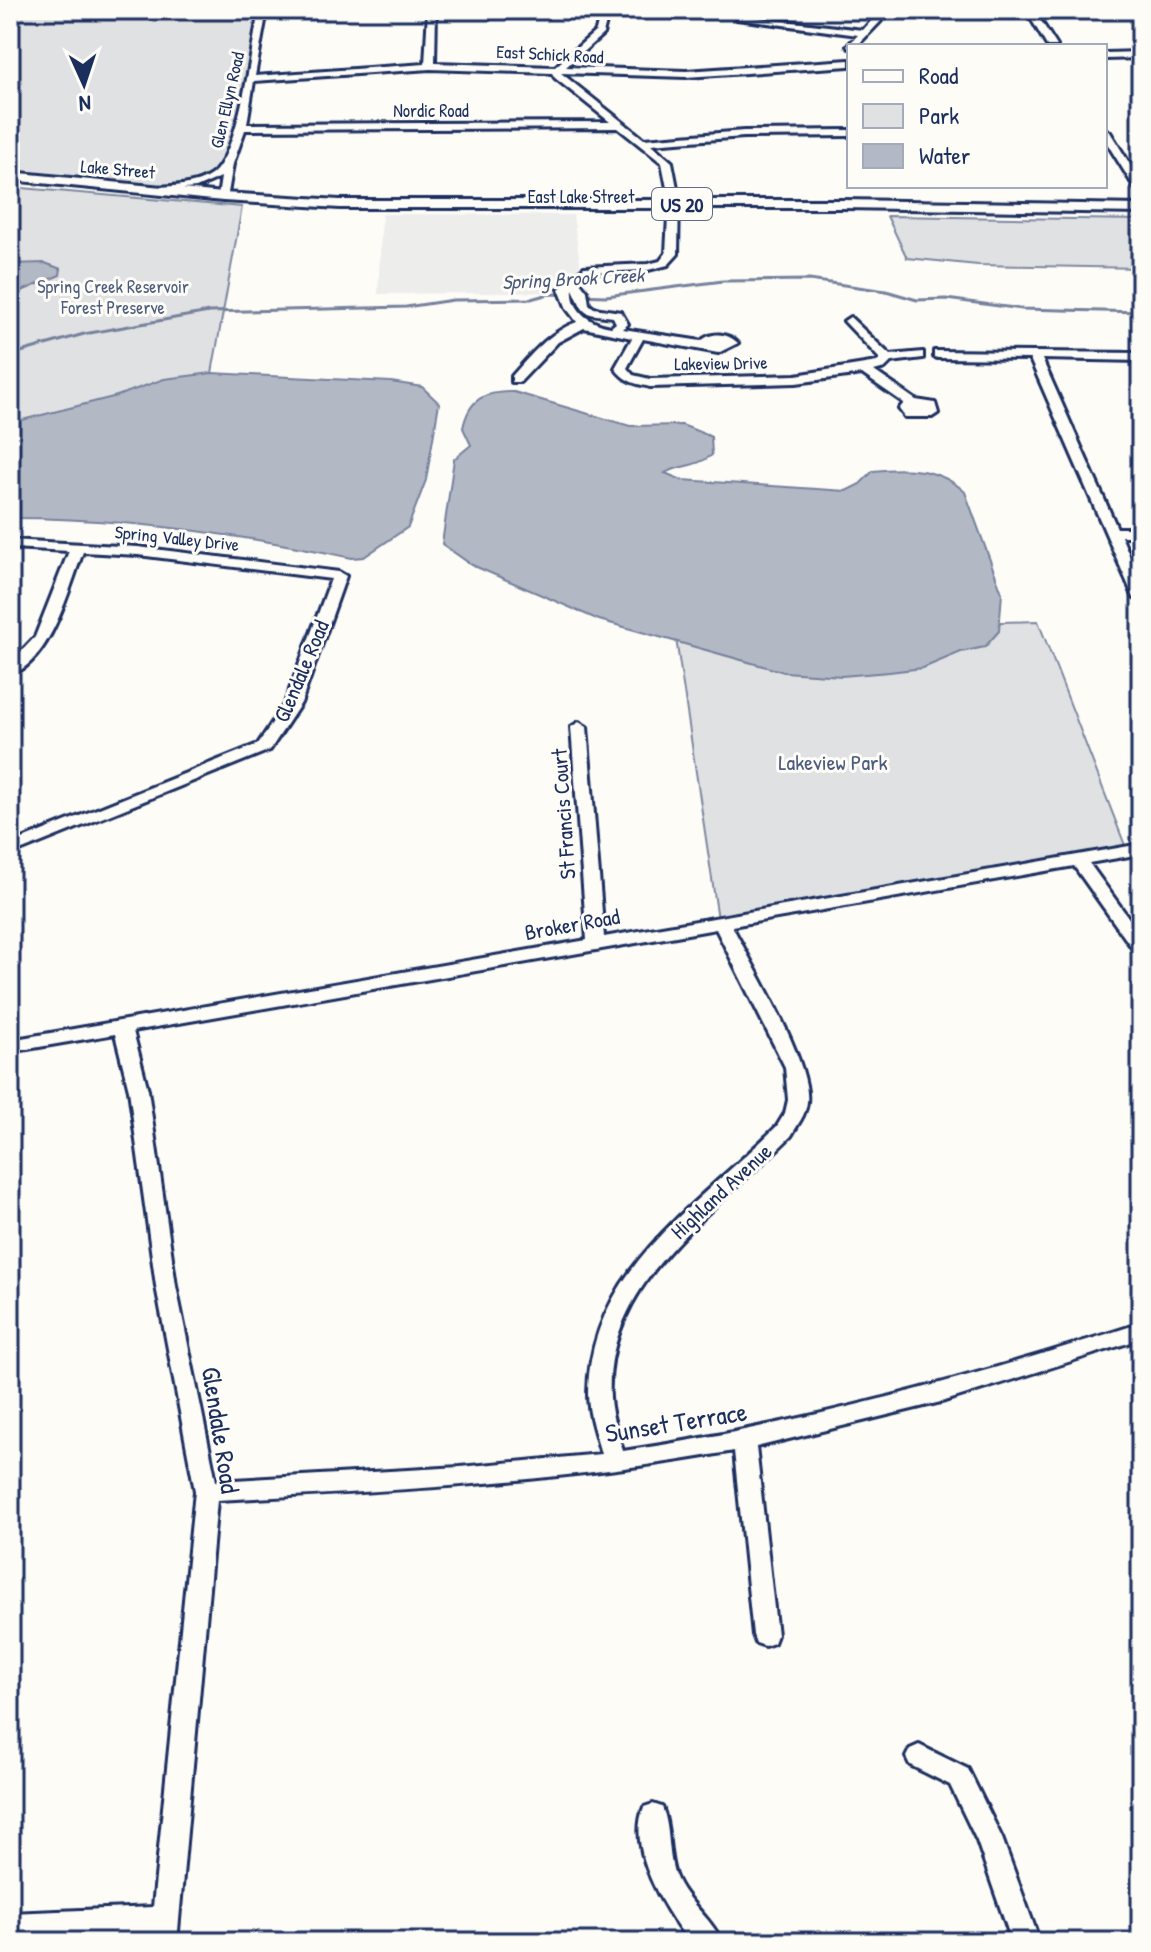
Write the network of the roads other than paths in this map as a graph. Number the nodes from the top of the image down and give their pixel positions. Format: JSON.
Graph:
{"nodes":[{"id":1,"x":263,"y":10,"type":"edge"},
{"id":2,"x":432,"y":10,"type":"edge"},
{"id":3,"x":605,"y":10,"type":"edge"},
{"id":4,"x":876,"y":10,"type":"edge"},
{"id":5,"x":1030,"y":10,"type":"edge"},
{"id":6,"x":741,"y":19,"type":"dead end"},
{"id":7,"x":864,"y":33,"type":"junction"},
{"id":8,"x":854,"y":44,"type":"edge"},
{"id":9,"x":1051,"y":44,"type":"edge"},
{"id":10,"x":1141,"y":55,"type":"edge"},
{"id":11,"x":1107,"y":56,"type":"edge"},
{"id":12,"x":847,"y":63,"type":"edge"},
{"id":13,"x":430,"y":66,"type":"junction"},
{"id":14,"x":556,"y":71,"type":"junction"},
{"id":15,"x":249,"y":79,"type":"junction"},
{"id":16,"x":622,"y":125,"type":"junction"},
{"id":17,"x":241,"y":127,"type":"junction"},
{"id":18,"x":847,"y":133,"type":"edge"},
{"id":19,"x":1107,"y":135,"type":"edge"},
{"id":20,"x":644,"y":142,"type":"junction"},
{"id":21,"x":228,"y":164,"type":"junction"},
{"id":22,"x":10,"y":176,"type":"edge"},
{"id":23,"x":10,"y":186,"type":"edge"},
{"id":24,"x":154,"y":190,"type":"junction"},
{"id":25,"x":1141,"y":190,"type":"edge"},
{"id":26,"x":218,"y":200,"type":"junction"},
{"id":27,"x":674,"y":209,"type":"junction"},
{"id":28,"x":1141,"y":209,"type":"edge"},
{"id":29,"x":1141,"y":218,"type":"edge"},
{"id":30,"x":574,"y":293,"type":"junction"},
{"id":31,"x":850,"y":321,"type":"dead end"},
{"id":32,"x":583,"y":324,"type":"junction"},
{"id":33,"x":615,"y":330,"type":"junction"},
{"id":34,"x":639,"y":335,"type":"junction"},
{"id":35,"x":707,"y":345,"type":"dead end"},
{"id":36,"x":938,"y":354,"type":"dead end"},
{"id":37,"x":919,"y":355,"type":"dead end"},
{"id":38,"x":1034,"y":355,"type":"junction"},
{"id":39,"x":1141,"y":357,"type":"edge"},
{"id":40,"x":887,"y":359,"type":"junction"},
{"id":41,"x":864,"y":370,"type":"junction"},
{"id":42,"x":516,"y":379,"type":"dead end"},
{"id":43,"x":912,"y":403,"type":"dead end"},
{"id":44,"x":1112,"y":532,"type":"junction"},
{"id":45,"x":1141,"y":532,"type":"edge"},
{"id":46,"x":10,"y":544,"type":"edge"},
{"id":47,"x":78,"y":547,"type":"junction"},
{"id":48,"x":339,"y":576,"type":"joint"},
{"id":49,"x":1141,"y":598,"type":"edge"},
{"id":50,"x":10,"y":670,"type":"edge"},
{"id":51,"x":579,"y":727,"type":"dead end"},
{"id":52,"x":1141,"y":849,"type":"edge"},
{"id":53,"x":10,"y":850,"type":"edge"},
{"id":54,"x":1078,"y":860,"type":"junction"},
{"id":55,"x":722,"y":923,"type":"junction"},
{"id":56,"x":596,"y":945,"type":"junction"},
{"id":57,"x":1141,"y":948,"type":"edge"},
{"id":58,"x":122,"y":1026,"type":"junction"},
{"id":59,"x":10,"y":1046,"type":"edge"},
{"id":60,"x":1141,"y":1331,"type":"edge"},
{"id":61,"x":744,"y":1440,"type":"junction"},
{"id":62,"x":614,"y":1461,"type":"junction"},
{"id":63,"x":206,"y":1491,"type":"junction"},
{"id":64,"x":765,"y":1635,"type":"dead end"},
{"id":65,"x":919,"y":1757,"type":"dead end"},
{"id":66,"x":653,"y":1816,"type":"dead end"},
{"id":67,"x":10,"y":1926,"type":"edge"},
{"id":68,"x":165,"y":1931,"type":"edge"},
{"id":69,"x":708,"y":1942,"type":"edge"},
{"id":70,"x":1026,"y":1942,"type":"edge"}],
"edges":[{"from":1,"to":15,"type":"street","name":"Glen Ellyn Road"},
{"from":2,"to":13,"type":"street"},
{"from":3,"to":14,"type":"street"},
{"from":4,"to":7,"type":"street"},
{"from":5,"to":9,"type":"street"},
{"from":6,"to":7,"type":"street"},
{"from":7,"to":8,"type":"street"},
{"from":10,"to":11,"type":"street"},
{"from":12,"to":14,"type":"street","name":"East Schick Road"},
{"from":13,"to":14,"type":"street","name":"East Schick Road"},
{"from":13,"to":15,"type":"street","name":"East Schick Road"},
{"from":14,"to":16,"type":"street"},
{"from":15,"to":17,"type":"street","name":"Glen Ellyn Road"},
{"from":16,"to":17,"type":"street","name":"Nordic Road"},
{"from":16,"to":20,"type":"street"},
{"from":17,"to":21,"type":"street","name":"Glen Ellyn Road"},
{"from":18,"to":20,"type":"street"},
{"from":19,"to":25,"type":"street"},
{"from":20,"to":27,"type":"street"},
{"from":21,"to":24,"type":"street"},
{"from":21,"to":26,"type":"street","name":"Glen Ellyn Road"},
{"from":22,"to":24,"type":"main road","name":"Lake Street","number":"US 20"},
{"from":23,"to":26,"type":"main road","name":"Lake Street","number":"US 20"},
{"from":24,"to":26,"type":"main road","name":"Lake Street","number":"US 20"},
{"from":26,"to":27,"type":"main road","name":"East Lake Street","number":"US 20"},
{"from":27,"to":28,"type":"main road","name":"East Lake Street","number":"US 20"},
{"from":27,"to":29,"type":"main road","name":"East Lake Street","number":"US 20"},
{"from":27,"to":30,"type":"street"},
{"from":30,"to":32,"type":"street"},
{"from":30,"to":33,"type":"street"},
{"from":31,"to":40,"type":"street"},
{"from":32,"to":33,"type":"street","name":"Lakeview Drive"},
{"from":32,"to":42,"type":"street"},
{"from":33,"to":34,"type":"street","name":"Lakeview Drive"},
{"from":34,"to":35,"type":"street","name":"Lakeview Drive"},
{"from":34,"to":41,"type":"street","name":"Lakeview Drive"},
{"from":36,"to":38,"type":"street"},
{"from":37,"to":40,"type":"street","name":"Lakeview Drive"},
{"from":38,"to":39,"type":"street"},
{"from":38,"to":44,"type":"street"},
{"from":40,"to":41,"type":"street","name":"Lakeview Drive"},
{"from":41,"to":43,"type":"street"},
{"from":44,"to":45,"type":"street"},
{"from":44,"to":49,"type":"street"},
{"from":46,"to":47,"type":"street","name":"Spring Valley Drive"},
{"from":47,"to":48,"type":"street","name":"Spring Valley Drive"},
{"from":47,"to":50,"type":"street"},
{"from":48,"to":53,"type":"street","name":"Glendale Road"},
{"from":51,"to":56,"type":"street","name":"St Francis Court"},
{"from":52,"to":54,"type":"street","name":"Broker Road"},
{"from":54,"to":55,"type":"street","name":"Broker Road"},
{"from":54,"to":57,"type":"street"},
{"from":55,"to":56,"type":"street","name":"Broker Road"},
{"from":55,"to":62,"type":"street","name":"Highland Avenue"},
{"from":56,"to":58,"type":"street","name":"Broker Road"},
{"from":58,"to":59,"type":"street","name":"Broker Road"},
{"from":58,"to":63,"type":"street","name":"Glendale Road"},
{"from":60,"to":61,"type":"street","name":"Sunset Terrace"},
{"from":61,"to":62,"type":"street","name":"Sunset Terrace"},
{"from":61,"to":64,"type":"street"},
{"from":62,"to":63,"type":"street","name":"Sunset Terrace"},
{"from":63,"to":68,"type":"street","name":"Glendale Road"},
{"from":65,"to":70,"type":"street"},
{"from":66,"to":69,"type":"street"},
{"from":67,"to":68,"type":"street"}]}
